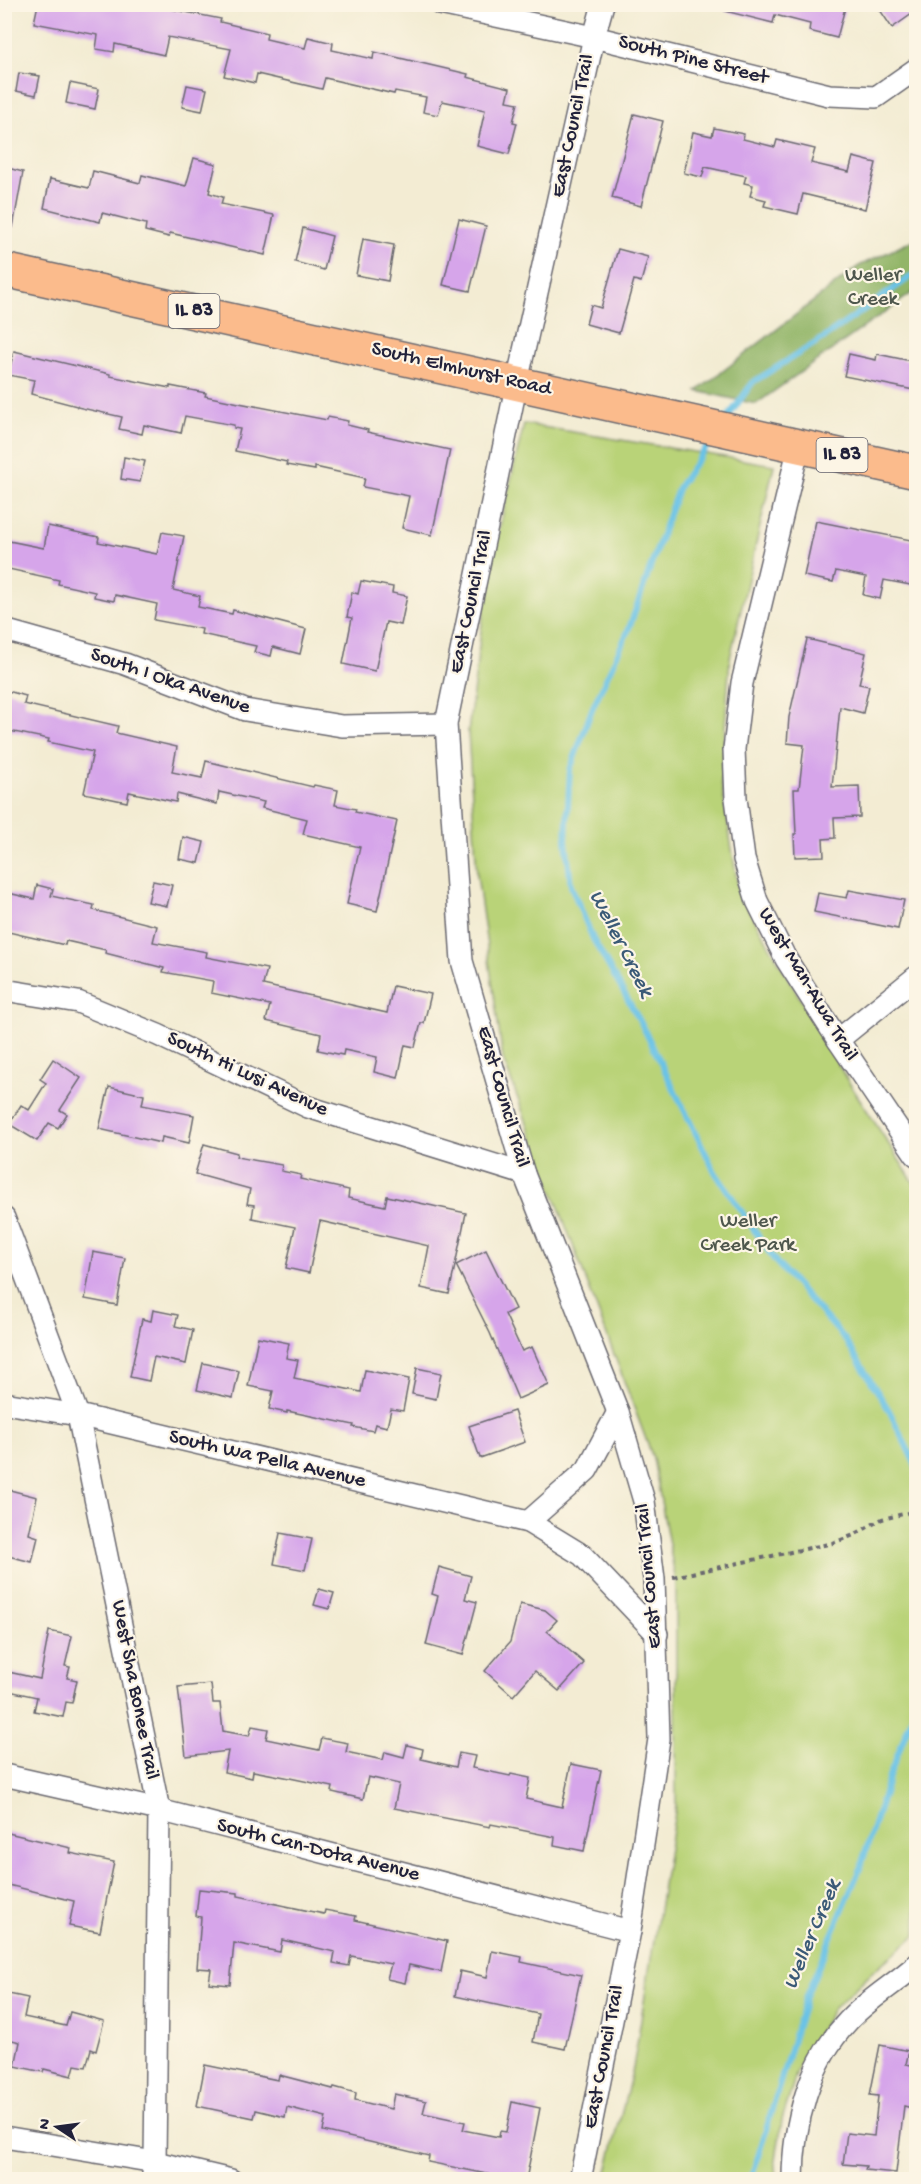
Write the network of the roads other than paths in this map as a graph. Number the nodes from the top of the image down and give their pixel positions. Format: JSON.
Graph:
{"nodes":[{"id":1,"x":440,"y":4,"type":"edge"},
{"id":2,"x":603,"y":4,"type":"edge"},
{"id":3,"x":594,"y":37,"type":"junction"},
{"id":4,"x":916,"y":69,"type":"edge"},
{"id":5,"x":4,"y":270,"type":"edge"},
{"id":6,"x":517,"y":382,"type":"junction"},
{"id":7,"x":799,"y":446,"type":"junction"},
{"id":8,"x":916,"y":472,"type":"edge"},
{"id":9,"x":4,"y":630,"type":"edge"},
{"id":10,"x":446,"y":724,"type":"junction"},
{"id":11,"x":916,"y":977,"type":"edge"},
{"id":12,"x":4,"y":990,"type":"edge"},
{"id":13,"x":838,"y":1040,"type":"junction"},
{"id":14,"x":916,"y":1155,"type":"edge"},
{"id":15,"x":524,"y":1174,"type":"junction"},
{"id":16,"x":4,"y":1218,"type":"edge"},
{"id":17,"x":4,"y":1403,"type":"edge"},
{"id":18,"x":618,"y":1412,"type":"junction"},
{"id":19,"x":78,"y":1414,"type":"junction"},
{"id":20,"x":528,"y":1522,"type":"junction"},
{"id":21,"x":657,"y":1634,"type":"junction"},
{"id":22,"x":4,"y":1774,"type":"edge"},
{"id":23,"x":159,"y":1810,"type":"junction"},
{"id":24,"x":630,"y":1931,"type":"junction"},
{"id":25,"x":916,"y":1966,"type":"edge"},
{"id":26,"x":4,"y":2137,"type":"edge"},
{"id":27,"x":154,"y":2171,"type":"edge"},
{"id":28,"x":231,"y":2180,"type":"edge"},
{"id":29,"x":580,"y":2180,"type":"edge"},
{"id":30,"x":793,"y":2180,"type":"edge"}],
"edges":[{"from":1,"to":3,"type":"street","name":"South Pine Street"},
{"from":2,"to":3,"type":"street","name":"East Council Trail"},
{"from":3,"to":4,"type":"street","name":"South Pine Street"},
{"from":3,"to":6,"type":"street","name":"East Council Trail"},
{"from":5,"to":6,"type":"main road","name":"South Elmhurst Road","number":"IL 83"},
{"from":6,"to":7,"type":"main road","name":"South Elmhurst Road","number":"IL 83"},
{"from":6,"to":10,"type":"street","name":"East Council Trail"},
{"from":7,"to":8,"type":"main road","name":"South Elmhurst Road","number":"IL 83"},
{"from":7,"to":13,"type":"street","name":"West Man-Awa Trail"},
{"from":9,"to":10,"type":"street","name":"South I Oka Avenue"},
{"from":10,"to":15,"type":"street","name":"East Council Trail"},
{"from":11,"to":13,"type":"street"},
{"from":12,"to":15,"type":"street","name":"South Hi Lusi Avenue"},
{"from":13,"to":14,"type":"street","name":"West Man-Awa Trail"},
{"from":15,"to":18,"type":"street","name":"East Council Trail"},
{"from":16,"to":19,"type":"street","name":"West Sha Bonee Trail"},
{"from":17,"to":19,"type":"street","name":"South Wa Pella Avenue"},
{"from":18,"to":20,"type":"street"},
{"from":18,"to":21,"type":"street","name":"East Council Trail"},
{"from":19,"to":20,"type":"street","name":"South Wa Pella Avenue"},
{"from":19,"to":23,"type":"street","name":"West Sha Bonee Trail"},
{"from":20,"to":21,"type":"street","name":"South Wa Pella Avenue"},
{"from":21,"to":24,"type":"street","name":"East Council Trail"},
{"from":22,"to":23,"type":"street","name":"South Can-Dota Avenue"},
{"from":23,"to":24,"type":"street","name":"South Can-Dota Avenue"},
{"from":23,"to":27,"type":"street","name":"West Sha Bonee Trail"},
{"from":24,"to":29,"type":"street","name":"East Council Trail"},
{"from":25,"to":30,"type":"street"},
{"from":26,"to":27,"type":"street"},
{"from":27,"to":28,"type":"street"}]}
